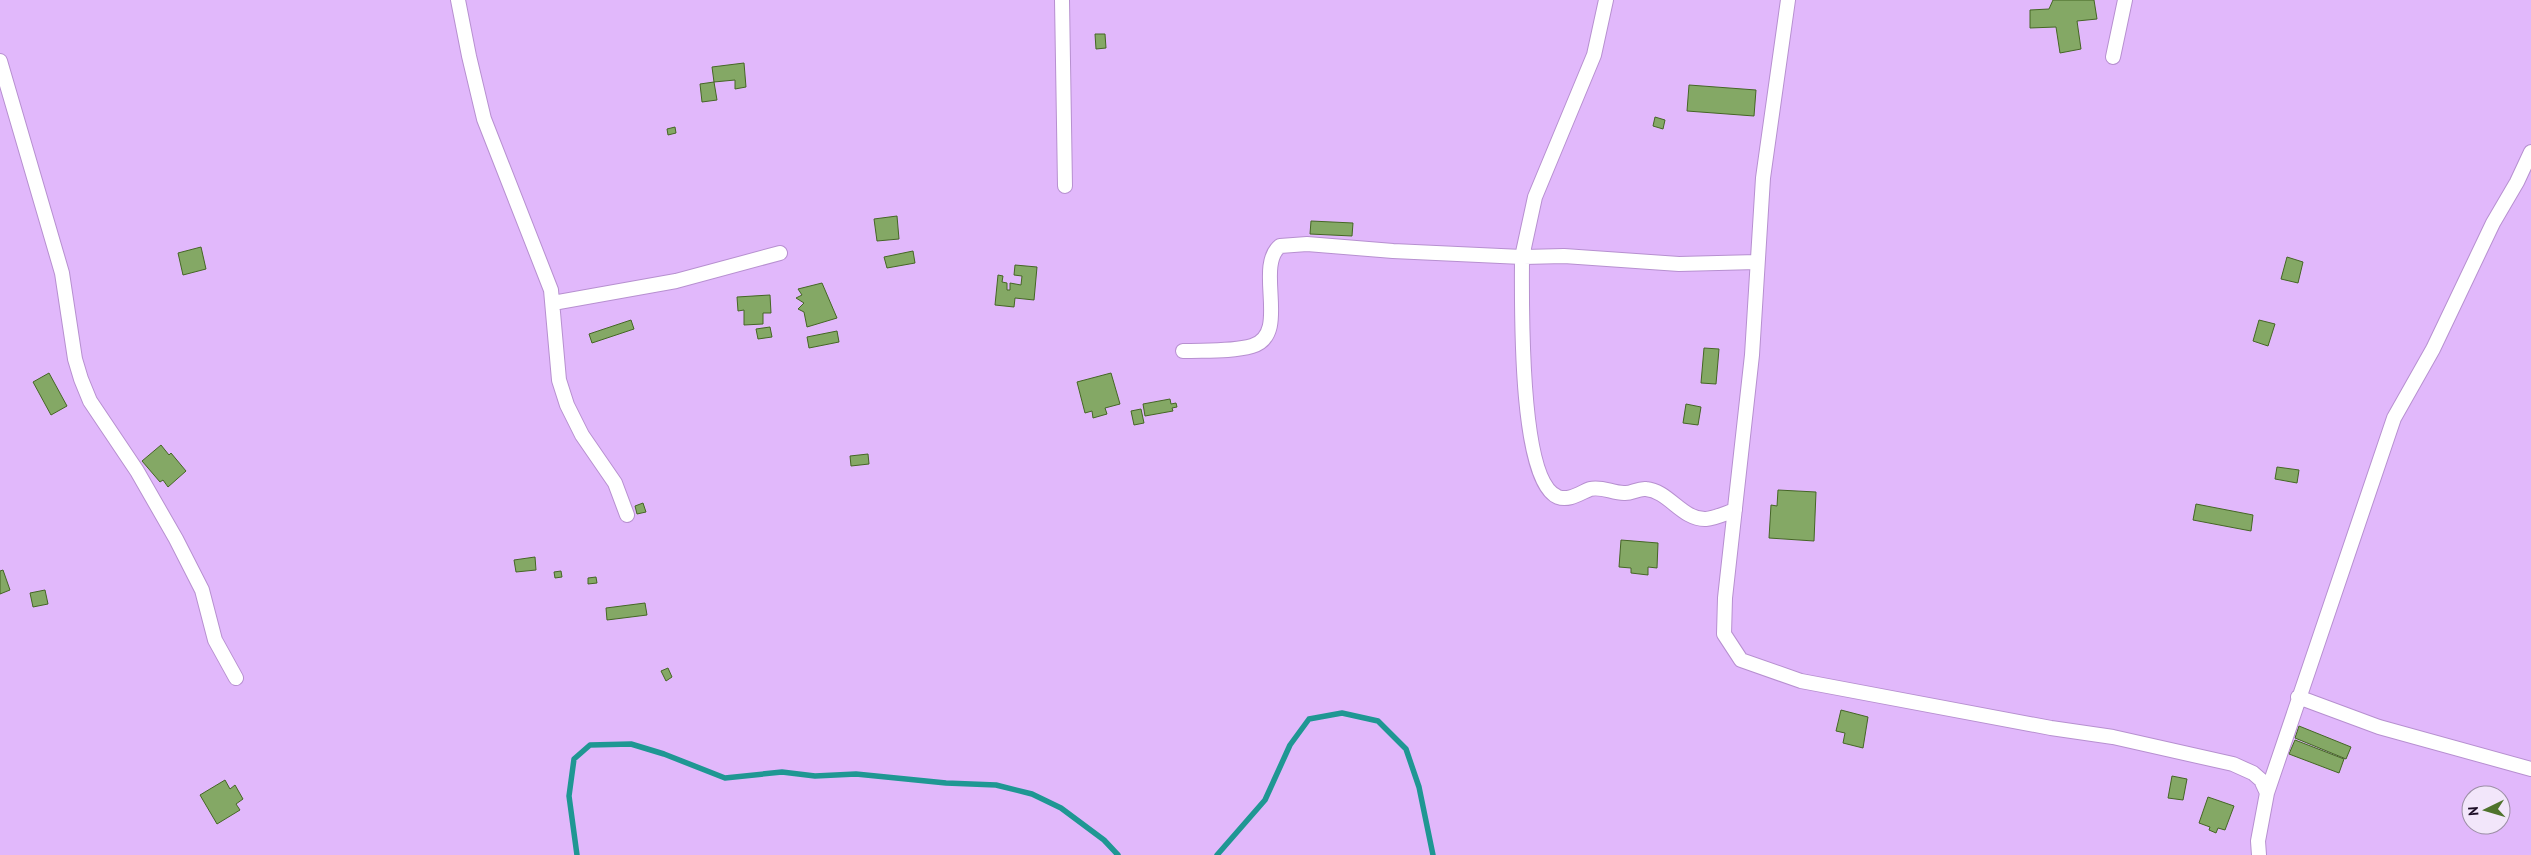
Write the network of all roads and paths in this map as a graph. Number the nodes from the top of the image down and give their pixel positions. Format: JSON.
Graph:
{"nodes":[{"id":1,"x":458,"y":0,"type":"edge"},
{"id":2,"x":1062,"y":0,"type":"edge"},
{"id":3,"x":1606,"y":0,"type":"edge"},
{"id":4,"x":1788,"y":0,"type":"edge"},
{"id":5,"x":2125,"y":0,"type":"edge"},
{"id":6,"x":2113,"y":57,"type":"dead end"},
{"id":7,"x":0,"y":62,"type":"edge"},
{"id":8,"x":2531,"y":152,"type":"edge"},
{"id":9,"x":1064,"y":186,"type":"dead end"},
{"id":10,"x":780,"y":253,"type":"dead end"},
{"id":11,"x":1522,"y":257,"type":"junction"},
{"id":12,"x":1757,"y":262,"type":"junction"},
{"id":13,"x":554,"y":303,"type":"junction"},
{"id":14,"x":1183,"y":352,"type":"dead end"},
{"id":15,"x":1735,"y":510,"type":"junction"},
{"id":16,"x":627,"y":515,"type":"dead end"},
{"id":17,"x":236,"y":678,"type":"dead end"},
{"id":18,"x":2298,"y":697,"type":"junction"},
{"id":19,"x":2531,"y":769,"type":"edge"},
{"id":20,"x":2267,"y":793,"type":"junction"},
{"id":21,"x":2259,"y":855,"type":"edge"}],
"edges":[{"from":1,"to":13,"type":"street"},
{"from":2,"to":9,"type":"street"},
{"from":3,"to":11,"type":"street"},
{"from":4,"to":12,"type":"street"},
{"from":5,"to":6,"type":"street"},
{"from":7,"to":17,"type":"street"},
{"from":8,"to":18,"type":"street"},
{"from":10,"to":13,"type":"street"},
{"from":11,"to":12,"type":"street"},
{"from":11,"to":14,"type":"street"},
{"from":11,"to":15,"type":"street"},
{"from":12,"to":15,"type":"street"},
{"from":13,"to":16,"type":"street"},
{"from":15,"to":20,"type":"street"},
{"from":18,"to":19,"type":"street"},
{"from":18,"to":20,"type":"street"},
{"from":20,"to":21,"type":"street"}]}
